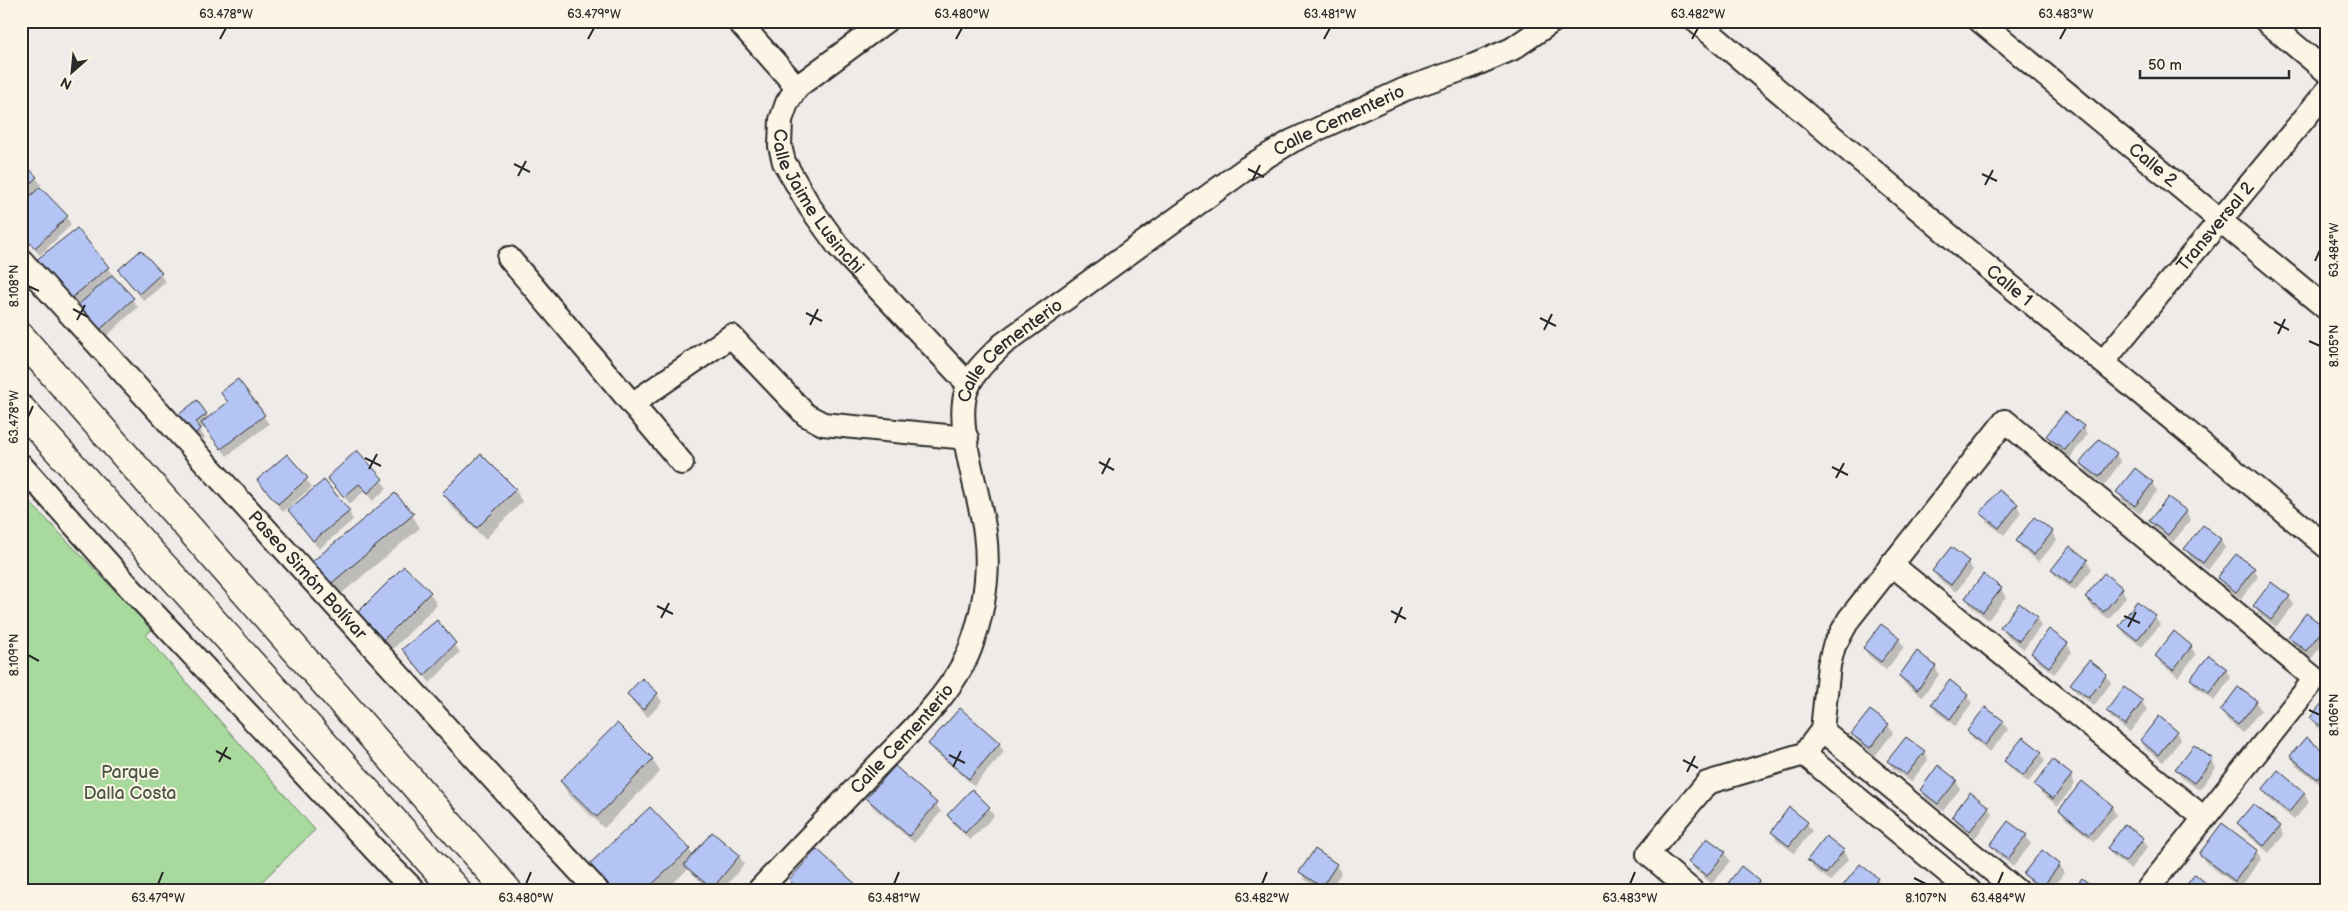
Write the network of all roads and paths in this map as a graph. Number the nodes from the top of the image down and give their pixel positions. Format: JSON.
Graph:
{"nodes":[{"id":1,"x":738,"y":21,"type":"edge"},
{"id":2,"x":886,"y":21,"type":"edge"},
{"id":3,"x":1553,"y":21,"type":"edge"},
{"id":4,"x":1696,"y":21,"type":"edge"},
{"id":5,"x":1980,"y":21,"type":"edge"},
{"id":6,"x":2266,"y":21,"type":"edge"},
{"id":7,"x":2327,"y":72,"type":"edge"},
{"id":8,"x":797,"y":87,"type":"junction"},
{"id":9,"x":2327,"y":90,"type":"edge"},
{"id":10,"x":2220,"y":220,"type":"junction"},
{"id":11,"x":509,"y":258,"type":"dead end"},
{"id":12,"x":21,"y":260,"type":"edge"},
{"id":13,"x":2327,"y":309,"type":"edge"},
{"id":14,"x":21,"y":337,"type":"edge"},
{"id":15,"x":2103,"y":362,"type":"junction"},
{"id":16,"x":969,"y":385,"type":"junction"},
{"id":17,"x":632,"y":404,"type":"junction"},
{"id":18,"x":21,"y":409,"type":"edge"},
{"id":19,"x":967,"y":438,"type":"junction"},
{"id":20,"x":682,"y":463,"type":"dead end"},
{"id":21,"x":21,"y":465,"type":"edge"},
{"id":22,"x":2327,"y":547,"type":"edge"},
{"id":23,"x":1891,"y":564,"type":"junction"},
{"id":24,"x":1822,"y":730,"type":"junction"},
{"id":25,"x":1804,"y":754,"type":"junction"},
{"id":26,"x":2204,"y":818,"type":"junction"},
{"id":27,"x":414,"y":890,"type":"edge"},
{"id":28,"x":456,"y":890,"type":"edge"},
{"id":29,"x":507,"y":890,"type":"edge"},
{"id":30,"x":597,"y":890,"type":"edge"},
{"id":31,"x":759,"y":890,"type":"edge"},
{"id":32,"x":1691,"y":890,"type":"edge"},
{"id":33,"x":1969,"y":890,"type":"edge"},
{"id":34,"x":2016,"y":890,"type":"edge"},
{"id":35,"x":2147,"y":890,"type":"edge"}],
"edges":[{"from":1,"to":8,"type":"street"},
{"from":2,"to":8,"type":"street","name":"Calle Jaime Lusinchi"},
{"from":3,"to":16,"type":"street","name":"Calle Cementerio"},
{"from":4,"to":15,"type":"street","name":"Calle 1"},
{"from":5,"to":10,"type":"street","name":"Calle 2"},
{"from":6,"to":7,"type":"street"},
{"from":8,"to":16,"type":"street","name":"Calle Jaime Lusinchi"},
{"from":9,"to":10,"type":"street","name":"Transversal 2"},
{"from":10,"to":13,"type":"street","name":"Calle 2"},
{"from":10,"to":15,"type":"street","name":"Transversal 2"},
{"from":11,"to":17,"type":"street"},
{"from":12,"to":30,"type":"street","name":"Paseo Simón Bolívar"},
{"from":14,"to":29,"type":"main road"},
{"from":15,"to":22,"type":"street","name":"Calle 1"},
{"from":16,"to":19,"type":"street","name":"Calle Cementerio"},
{"from":17,"to":19,"type":"street"},
{"from":17,"to":20,"type":"street"},
{"from":18,"to":28,"type":"main road"},
{"from":19,"to":31,"type":"street","name":"Calle Cementerio"},
{"from":21,"to":27,"type":"street"},
{"from":23,"to":24,"type":"street"},
{"from":23,"to":26,"type":"street"},
{"from":23,"to":26,"type":"street"},
{"from":24,"to":25,"type":"street"},
{"from":24,"to":34,"type":"street"},
{"from":25,"to":32,"type":"street"},
{"from":25,"to":33,"type":"street"},
{"from":26,"to":35,"type":"street"}]}
